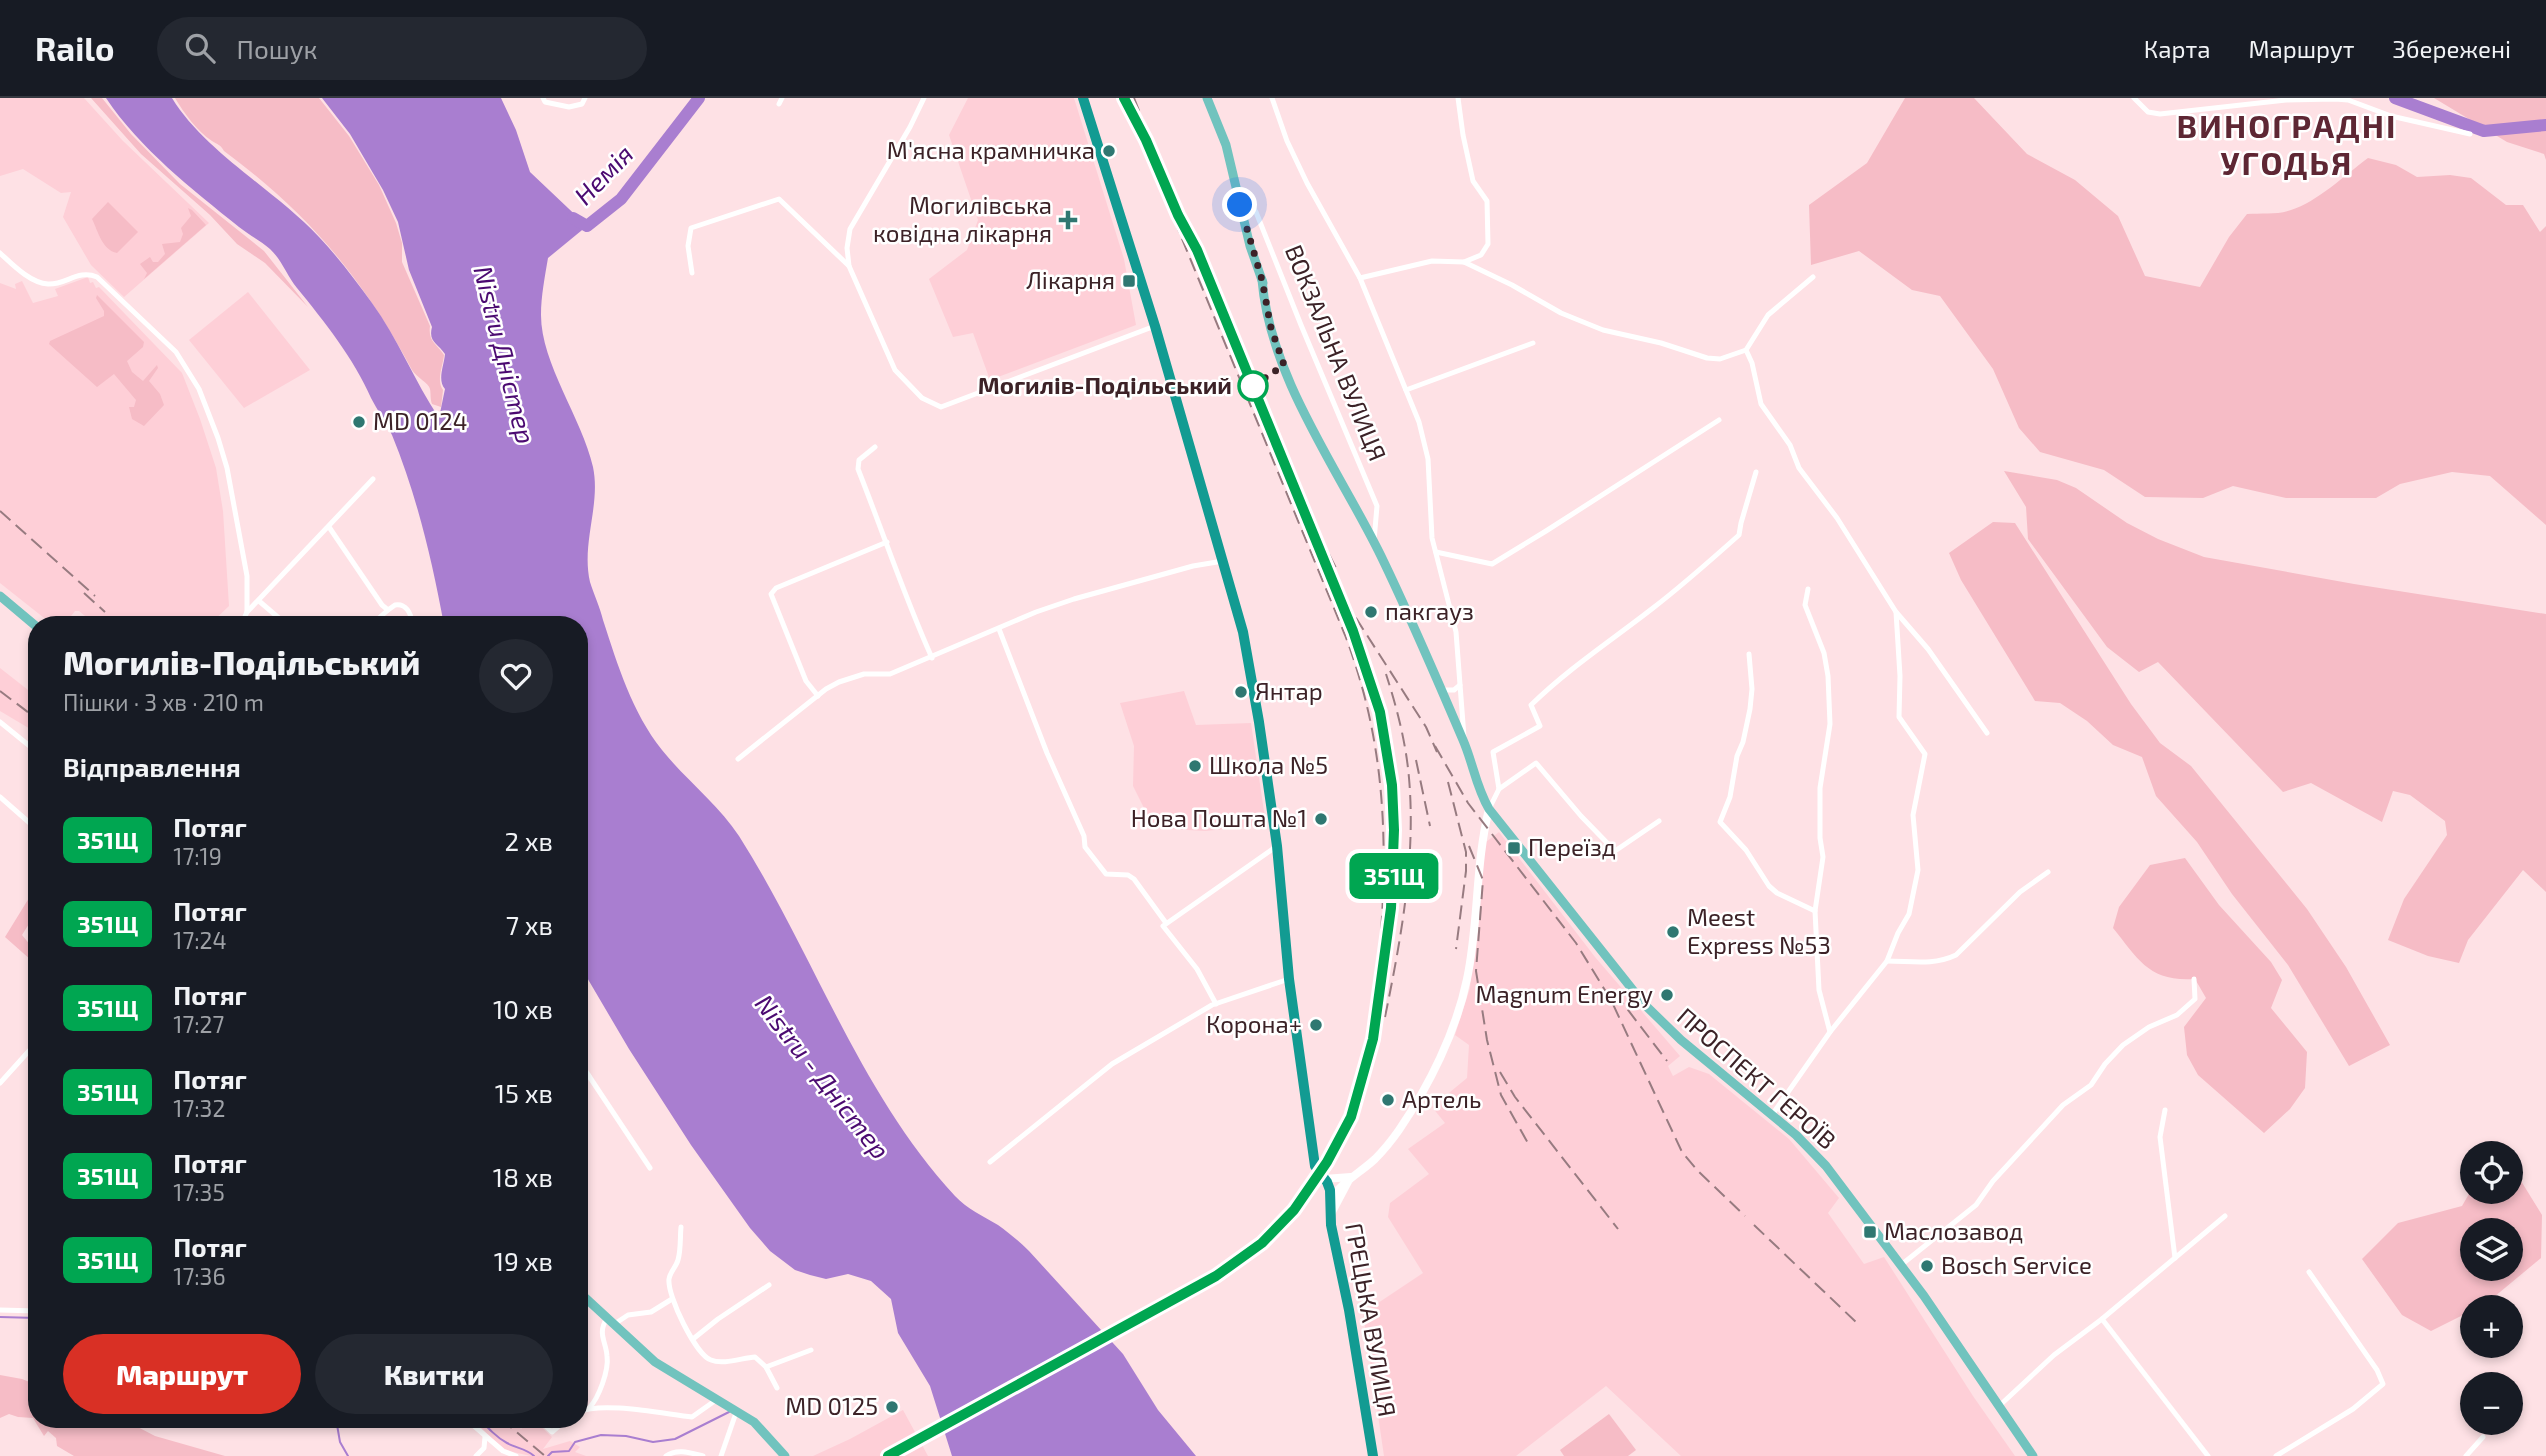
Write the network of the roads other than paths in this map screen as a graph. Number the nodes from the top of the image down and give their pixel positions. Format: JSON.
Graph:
{"nodes":[{"id":1,"x":542,"y":98,"type":"edge"},
{"id":2,"x":585,"y":98,"type":"edge"},
{"id":3,"x":924,"y":98,"type":"edge"},
{"id":4,"x":1083,"y":98,"type":"edge"},
{"id":5,"x":1206,"y":98,"type":"edge"},
{"id":6,"x":1272,"y":98,"type":"edge"},
{"id":7,"x":1458,"y":98,"type":"edge"},
{"id":8,"x":2134,"y":98,"type":"edge"},
{"id":9,"x":2470,"y":134,"type":"dead end"},
{"id":10,"x":1234,"y":184,"type":"junction"},
{"id":11,"x":0,"y":253,"type":"edge"},
{"id":12,"x":1464,"y":262,"type":"junction"},
{"id":13,"x":849,"y":266,"type":"junction"},
{"id":14,"x":692,"y":273,"type":"dead end"},
{"id":15,"x":1813,"y":277,"type":"dead end"},
{"id":16,"x":1360,"y":278,"type":"junction"},
{"id":17,"x":1155,"y":326,"type":"junction"},
{"id":18,"x":1533,"y":343,"type":"dead end"},
{"id":19,"x":1746,"y":350,"type":"junction"},
{"id":20,"x":1406,"y":390,"type":"junction"},
{"id":21,"x":1718,"y":420,"type":"dead end"},
{"id":22,"x":875,"y":447,"type":"dead end"},
{"id":23,"x":1756,"y":472,"type":"dead end"},
{"id":24,"x":373,"y":479,"type":"dead end"},
{"id":25,"x":329,"y":527,"type":"junction"},
{"id":26,"x":887,"y":542,"type":"junction"},
{"id":27,"x":1374,"y":543,"type":"junction"},
{"id":28,"x":1436,"y":552,"type":"junction"},
{"id":29,"x":1223,"y":561,"type":"junction"},
{"id":30,"x":1808,"y":589,"type":"dead end"},
{"id":31,"x":0,"y":596,"type":"edge"},
{"id":32,"x":259,"y":601,"type":"junction"},
{"id":33,"x":388,"y":610,"type":"junction"},
{"id":34,"x":247,"y":612,"type":"junction"},
{"id":35,"x":1896,"y":612,"type":"junction"},
{"id":36,"x":245,"y":616,"type":"edge"},
{"id":37,"x":276,"y":616,"type":"edge"},
{"id":38,"x":381,"y":616,"type":"edge"},
{"id":39,"x":410,"y":616,"type":"edge"},
{"id":40,"x":28,"y":619,"type":"edge"},
{"id":41,"x":999,"y":629,"type":"junction"},
{"id":42,"x":1749,"y":654,"type":"dead end"},
{"id":43,"x":932,"y":658,"type":"junction"},
{"id":44,"x":1460,"y":685,"type":"junction"},
{"id":45,"x":1441,"y":690,"type":"junction"},
{"id":46,"x":818,"y":696,"type":"junction"},
{"id":47,"x":0,"y":722,"type":"edge"},
{"id":48,"x":1987,"y":733,"type":"dead end"},
{"id":49,"x":1465,"y":744,"type":"junction"},
{"id":50,"x":28,"y":745,"type":"edge"},
{"id":51,"x":738,"y":759,"type":"dead end"},
{"id":52,"x":1499,"y":789,"type":"junction"},
{"id":53,"x":0,"y":797,"type":"edge"},
{"id":54,"x":1489,"y":809,"type":"junction"},
{"id":55,"x":1660,"y":821,"type":"dead end"},
{"id":56,"x":28,"y":822,"type":"edge"},
{"id":57,"x":1276,"y":846,"type":"junction"},
{"id":58,"x":2048,"y":872,"type":"dead end"},
{"id":59,"x":1815,"y":911,"type":"junction"},
{"id":60,"x":1164,"y":925,"type":"junction"},
{"id":61,"x":1886,"y":961,"type":"junction"},
{"id":62,"x":1289,"y":979,"type":"junction"},
{"id":63,"x":2194,"y":979,"type":"dead end"},
{"id":64,"x":1216,"y":1004,"type":"junction"},
{"id":65,"x":1830,"y":1032,"type":"junction"},
{"id":66,"x":28,"y":1052,"type":"edge"},
{"id":67,"x":589,"y":1076,"type":"edge"},
{"id":68,"x":0,"y":1083,"type":"edge"},
{"id":69,"x":2165,"y":1110,"type":"dead end"},
{"id":70,"x":1772,"y":1115,"type":"junction"},
{"id":71,"x":990,"y":1163,"type":"dead end"},
{"id":72,"x":650,"y":1168,"type":"dead end"},
{"id":73,"x":1351,"y":1177,"type":"junction"},
{"id":74,"x":1324,"y":1179,"type":"junction"},
{"id":75,"x":1330,"y":1195,"type":"junction"},
{"id":76,"x":1331,"y":1214,"type":"junction"},
{"id":77,"x":2225,"y":1216,"type":"dead end"},
{"id":78,"x":681,"y":1227,"type":"dead end"},
{"id":79,"x":2175,"y":1258,"type":"junction"},
{"id":80,"x":1901,"y":1265,"type":"junction"},
{"id":81,"x":2309,"y":1272,"type":"dead end"},
{"id":82,"x":769,"y":1286,"type":"dead end"},
{"id":83,"x":672,"y":1299,"type":"junction"},
{"id":84,"x":588,"y":1301,"type":"edge"},
{"id":85,"x":0,"y":1310,"type":"edge"},
{"id":86,"x":28,"y":1311,"type":"edge"},
{"id":87,"x":2102,"y":1319,"type":"junction"},
{"id":88,"x":610,"y":1322,"type":"junction"},
{"id":89,"x":693,"y":1339,"type":"junction"},
{"id":90,"x":811,"y":1350,"type":"dead end"},
{"id":91,"x":766,"y":1367,"type":"junction"},
{"id":92,"x":777,"y":1388,"type":"dead end"},
{"id":93,"x":718,"y":1399,"type":"junction"},
{"id":94,"x":1998,"y":1407,"type":"junction"},
{"id":95,"x":589,"y":1408,"type":"joint"},
{"id":96,"x":737,"y":1410,"type":"junction"},
{"id":97,"x":476,"y":1428,"type":"edge"},
{"id":98,"x":485,"y":1437,"type":"junction"},
{"id":99,"x":2483,"y":1437,"type":"dead end"},
{"id":100,"x":476,"y":1456,"type":"edge"},
{"id":101,"x":516,"y":1456,"type":"edge"},
{"id":102,"x":666,"y":1456,"type":"edge"},
{"id":103,"x":703,"y":1456,"type":"edge"},
{"id":104,"x":721,"y":1456,"type":"edge"},
{"id":105,"x":785,"y":1456,"type":"edge"},
{"id":106,"x":1373,"y":1456,"type":"edge"},
{"id":107,"x":2033,"y":1456,"type":"edge"},
{"id":108,"x":2208,"y":1456,"type":"edge"},
{"id":109,"x":2276,"y":1456,"type":"edge"},
{"id":110,"x":2466,"y":1456,"type":"edge"}],
"edges":[{"from":1,"to":2,"type":"street"},
{"from":3,"to":13,"type":"street"},
{"from":4,"to":17,"type":"highway"},
{"from":5,"to":10,"type":"main road","name":"ВОКЗАЛЬНА ВУЛИЦЯ"},
{"from":6,"to":16,"type":"street"},
{"from":7,"to":12,"type":"street"},
{"from":8,"to":9,"type":"street"},
{"from":10,"to":27,"type":"main road","name":"ВОКЗАЛЬНА ВУЛИЦЯ"},
{"from":10,"to":27,"type":"street","name":"ВОКЗАЛЬНА ВУЛИЦЯ"},
{"from":11,"to":34,"type":"street"},
{"from":12,"to":16,"type":"street"},
{"from":12,"to":19,"type":"street"},
{"from":13,"to":14,"type":"street"},
{"from":13,"to":17,"type":"street"},
{"from":15,"to":19,"type":"street"},
{"from":16,"to":20,"type":"street"},
{"from":17,"to":29,"type":"highway"},
{"from":18,"to":20,"type":"street"},
{"from":19,"to":35,"type":"street"},
{"from":20,"to":28,"type":"street"},
{"from":21,"to":28,"type":"street"},
{"from":22,"to":26,"type":"street"},
{"from":23,"to":52,"type":"street"},
{"from":24,"to":25,"type":"street"},
{"from":25,"to":32,"type":"street"},
{"from":25,"to":33,"type":"street"},
{"from":26,"to":43,"type":"street"},
{"from":26,"to":46,"type":"street"},
{"from":27,"to":45,"type":"main road","name":"ВОКЗАЛЬНА ВУЛИЦЯ"},
{"from":28,"to":44,"type":"street"},
{"from":29,"to":41,"type":"street"},
{"from":29,"to":57,"type":"highway"},
{"from":30,"to":59,"type":"street"},
{"from":31,"to":40,"type":"main road"},
{"from":32,"to":34,"type":"street"},
{"from":32,"to":37,"type":"street"},
{"from":33,"to":38,"type":"street"},
{"from":33,"to":39,"type":"street"},
{"from":34,"to":36,"type":"street"},
{"from":35,"to":48,"type":"street"},
{"from":35,"to":61,"type":"street"},
{"from":41,"to":43,"type":"street"},
{"from":41,"to":60,"type":"street"},
{"from":42,"to":59,"type":"street"},
{"from":43,"to":46,"type":"street"},
{"from":44,"to":45,"type":"street"},
{"from":44,"to":49,"type":"street"},
{"from":45,"to":49,"type":"main road","name":"ВОКЗАЛЬНА ВУЛИЦЯ"},
{"from":46,"to":51,"type":"street"},
{"from":47,"to":50,"type":"street"},
{"from":49,"to":54,"type":"main road","name":"ВОКЗАЛЬНА ВУЛИЦЯ"},
{"from":52,"to":54,"type":"street"},
{"from":52,"to":55,"type":"street"},
{"from":53,"to":56,"type":"street"},
{"from":54,"to":70,"type":"main road","name":"ПРОСПЕКТ ГЕРОЇВ"},
{"from":54,"to":73,"type":"main road"},
{"from":57,"to":60,"type":"street"},
{"from":57,"to":62,"type":"highway"},
{"from":58,"to":61,"type":"street"},
{"from":59,"to":65,"type":"street"},
{"from":60,"to":64,"type":"street"},
{"from":61,"to":65,"type":"street"},
{"from":62,"to":64,"type":"street"},
{"from":62,"to":74,"type":"highway"},
{"from":63,"to":80,"type":"street"},
{"from":64,"to":71,"type":"street"},
{"from":65,"to":70,"type":"street"},
{"from":66,"to":68,"type":"street"},
{"from":67,"to":72,"type":"street"},
{"from":69,"to":79,"type":"street"},
{"from":70,"to":80,"type":"main road","name":"ПРОСПЕКТ ГЕРОЇВ"},
{"from":73,"to":74,"type":"main road"},
{"from":73,"to":75,"type":"main road"},
{"from":73,"to":76,"type":"main road"},
{"from":74,"to":75,"type":"highway"},
{"from":75,"to":76,"type":"highway","name":"ГРЕЦЬКА ВУЛИЦЯ"},
{"from":76,"to":106,"type":"highway","name":"ГРЕЦЬКА ВУЛИЦЯ"},
{"from":77,"to":79,"type":"street"},
{"from":78,"to":83,"type":"street"},
{"from":79,"to":87,"type":"street"},
{"from":80,"to":94,"type":"main road","name":"ПРОСПЕКТ ГЕРОЇВ"},
{"from":81,"to":109,"type":"street"},
{"from":82,"to":89,"type":"street"},
{"from":83,"to":88,"type":"street"},
{"from":83,"to":89,"type":"street"},
{"from":84,"to":88,"type":"main road"},
{"from":85,"to":86,"type":"street"},
{"from":87,"to":94,"type":"street"},
{"from":87,"to":108,"type":"street"},
{"from":88,"to":93,"type":"main road"},
{"from":88,"to":95,"type":"street"},
{"from":89,"to":91,"type":"street"},
{"from":90,"to":91,"type":"street"},
{"from":91,"to":92,"type":"street"},
{"from":93,"to":95,"type":"street"},
{"from":93,"to":96,"type":"main road"},
{"from":94,"to":107,"type":"main road","name":"ПРОСПЕКТ ГЕРОЇВ"},
{"from":96,"to":104,"type":"street"},
{"from":96,"to":105,"type":"main road"},
{"from":97,"to":98,"type":"street"},
{"from":98,"to":100,"type":"street"},
{"from":98,"to":101,"type":"street"},
{"from":99,"to":110,"type":"street"},
{"from":102,"to":103,"type":"street"}]}
